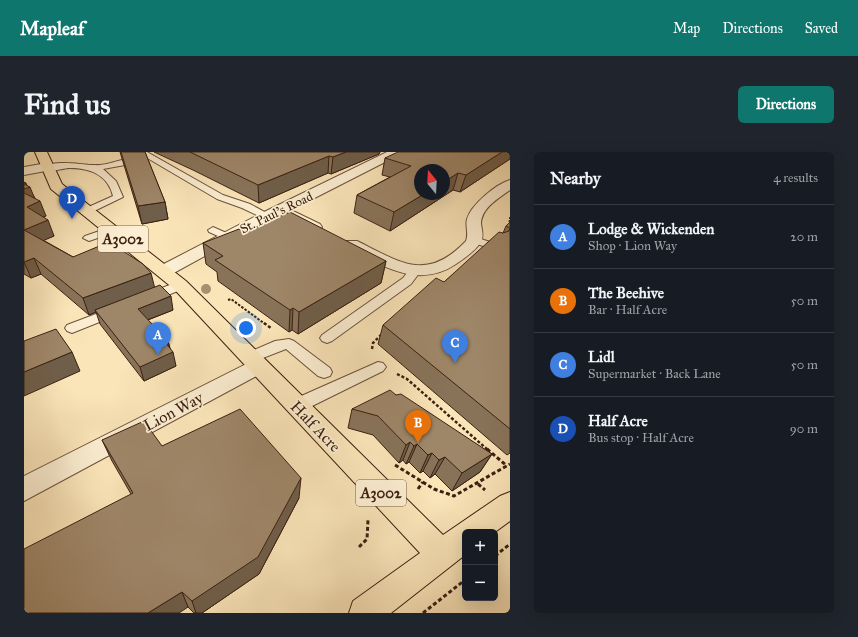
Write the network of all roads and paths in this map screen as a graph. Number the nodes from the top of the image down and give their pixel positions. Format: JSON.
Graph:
{"nodes":[{"id":1,"x":41,"y":152,"type":"edge"},
{"id":2,"x":141,"y":152,"type":"edge"},
{"id":3,"x":391,"y":154,"type":"edge"},
{"id":4,"x":122,"y":163,"type":"edge"},
{"id":5,"x":47,"y":168,"type":"junction"},
{"id":6,"x":95,"y":168,"type":"junction"},
{"id":7,"x":24,"y":172,"type":"edge"},
{"id":8,"x":510,"y":184,"type":"edge"},
{"id":9,"x":85,"y":209,"type":"junction"},
{"id":10,"x":273,"y":213,"type":"junction"},
{"id":11,"x":111,"y":230,"type":"junction"},
{"id":12,"x":89,"y":238,"type":"dead end"},
{"id":13,"x":475,"y":240,"type":"junction"},
{"id":14,"x":495,"y":247,"type":"edge"},
{"id":15,"x":164,"y":271,"type":"junction"},
{"id":16,"x":421,"y":272,"type":"junction"},
{"id":17,"x":180,"y":285,"type":"junction"},
{"id":18,"x":226,"y":301,"type":"dead end"},
{"id":19,"x":72,"y":328,"type":"dead end"},
{"id":20,"x":274,"y":330,"type":"dead end"},
{"id":21,"x":384,"y":333,"type":"edge"},
{"id":22,"x":327,"y":338,"type":"dead end"},
{"id":23,"x":254,"y":362,"type":"junction"},
{"id":24,"x":378,"y":367,"type":"junction"},
{"id":25,"x":324,"y":372,"type":"dead end"},
{"id":26,"x":296,"y":406,"type":"junction"},
{"id":27,"x":507,"y":466,"type":"dead end"},
{"id":28,"x":423,"y":482,"type":"dead end"},
{"id":29,"x":478,"y":484,"type":"dead end"},
{"id":30,"x":24,"y":489,"type":"edge"},
{"id":31,"x":418,"y":489,"type":"dead end"},
{"id":32,"x":486,"y":491,"type":"dead end"},
{"id":33,"x":510,"y":505,"type":"edge"},
{"id":34,"x":368,"y":520,"type":"dead end"},
{"id":35,"x":475,"y":529,"type":"edge"},
{"id":36,"x":462,"y":538,"type":"edge"},
{"id":37,"x":510,"y":544,"type":"edge"},
{"id":38,"x":359,"y":547,"type":"dead end"},
{"id":39,"x":441,"y":554,"type":"junction"},
{"id":40,"x":498,"y":554,"type":"edge"},
{"id":41,"x":462,"y":582,"type":"edge"},
{"id":42,"x":365,"y":613,"type":"edge"},
{"id":43,"x":423,"y":613,"type":"edge"}],
"edges":[{"from":1,"to":5,"type":"main road","number":"A3002"},
{"from":2,"to":10,"type":"lane"},
{"from":3,"to":10,"type":"street","name":"St. Paul's Road"},
{"from":4,"to":6,"type":"lane"},
{"from":5,"to":6,"type":"lane"},
{"from":5,"to":7,"type":"street"},
{"from":5,"to":9,"type":"main road","number":"A3002"},
{"from":6,"to":9,"type":"lane"},
{"from":8,"to":13,"type":"street"},
{"from":9,"to":11,"type":"main road","name":"Half Acre","number":"A3002"},
{"from":10,"to":15,"type":"street","name":"St. Paul's Road"},
{"from":10,"to":16,"type":"street"},
{"from":11,"to":12,"type":"lane"},
{"from":11,"to":15,"type":"main road","name":"Half Acre","number":"A3002"},
{"from":13,"to":14,"type":"lane"},
{"from":13,"to":16,"type":"street"},
{"from":15,"to":17,"type":"main road","name":"Half Acre","number":"A3002"},
{"from":16,"to":22,"type":"lane"},
{"from":17,"to":19,"type":"lane"},
{"from":17,"to":23,"type":"main road","name":"Half Acre","number":"A3002"},
{"from":18,"to":20,"type":"path"},
{"from":21,"to":24,"type":"path"},
{"from":23,"to":25,"type":"lane"},
{"from":23,"to":26,"type":"main road","name":"Half Acre","number":"A3002"},
{"from":23,"to":30,"type":"street","name":"Lion Way"},
{"from":24,"to":26,"type":"lane"},
{"from":24,"to":27,"type":"path"},
{"from":26,"to":39,"type":"main road","name":"Half Acre","number":"A3002"},
{"from":28,"to":31,"type":"path"},
{"from":29,"to":32,"type":"path"},
{"from":33,"to":35,"type":"main road"},
{"from":34,"to":38,"type":"path"},
{"from":36,"to":39,"type":"main road"},
{"from":37,"to":40,"type":"path"},
{"from":39,"to":42,"type":"main road"},
{"from":41,"to":43,"type":"path"}]}
